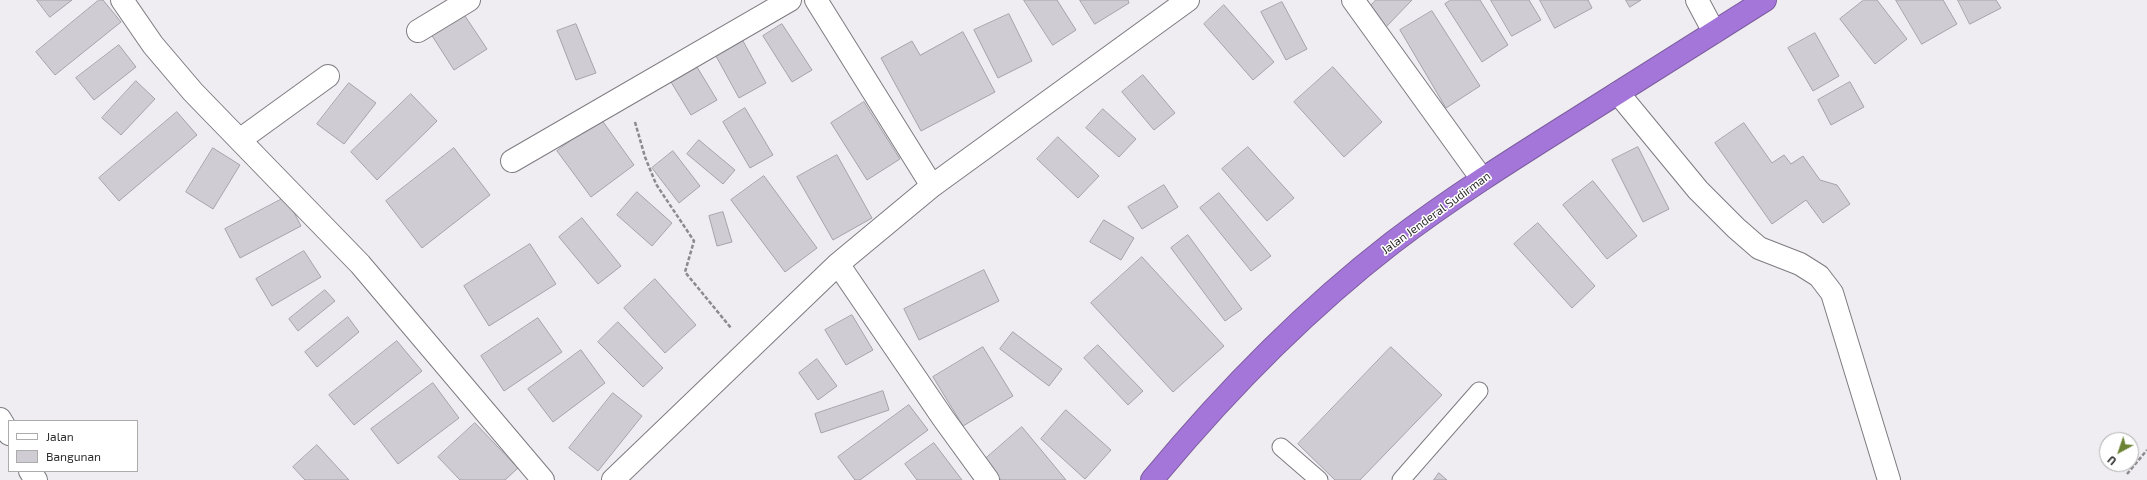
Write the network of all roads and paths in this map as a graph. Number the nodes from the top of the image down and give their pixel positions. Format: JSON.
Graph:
{"nodes":[{"id":1,"x":122,"y":0,"type":"edge"},
{"id":2,"x":469,"y":0,"type":"edge"},
{"id":3,"x":790,"y":0,"type":"edge"},
{"id":4,"x":816,"y":0,"type":"edge"},
{"id":5,"x":1188,"y":0,"type":"edge"},
{"id":6,"x":1353,"y":0,"type":"edge"},
{"id":7,"x":1697,"y":0,"type":"edge"},
{"id":8,"x":1765,"y":0,"type":"edge"},
{"id":9,"x":418,"y":31,"type":"dead end"},
{"id":10,"x":1714,"y":32,"type":"junction"},
{"id":11,"x":328,"y":76,"type":"dead end"},
{"id":12,"x":1618,"y":93,"type":"junction"},
{"id":13,"x":625,"y":94,"type":"junction"},
{"id":14,"x":241,"y":139,"type":"junction"},
{"id":15,"x":512,"y":161,"type":"dead end"},
{"id":16,"x":1482,"y":178,"type":"junction"},
{"id":17,"x":932,"y":186,"type":"junction"},
{"id":18,"x":838,"y":264,"type":"junction"},
{"id":19,"x":748,"y":349,"type":"junction"},
{"id":20,"x":1480,"y":391,"type":"dead end"},
{"id":21,"x":0,"y":419,"type":"edge"},
{"id":22,"x":8,"y":432,"type":"edge"},
{"id":23,"x":1280,"y":447,"type":"dead end"},
{"id":24,"x":2147,"y":450,"type":"edge"},
{"id":25,"x":2127,"y":474,"type":"dead end"},
{"id":26,"x":543,"y":480,"type":"edge"},
{"id":27,"x":613,"y":480,"type":"edge"},
{"id":28,"x":988,"y":480,"type":"edge"},
{"id":29,"x":1152,"y":480,"type":"edge"},
{"id":30,"x":1319,"y":480,"type":"edge"},
{"id":31,"x":1401,"y":480,"type":"edge"},
{"id":32,"x":1889,"y":480,"type":"edge"}],
"edges":[{"from":1,"to":14,"type":"street"},
{"from":2,"to":9,"type":"street"},
{"from":3,"to":13,"type":"street"},
{"from":4,"to":17,"type":"street"},
{"from":5,"to":17,"type":"street"},
{"from":6,"to":16,"type":"street"},
{"from":7,"to":10,"type":"street"},
{"from":8,"to":10,"type":"highway","name":"Jalan Jenderal Sudirman"},
{"from":10,"to":12,"type":"highway","name":"Jalan Jenderal Sudirman"},
{"from":11,"to":14,"type":"street"},
{"from":12,"to":16,"type":"highway","name":"Jalan Jenderal Sudirman"},
{"from":12,"to":32,"type":"street"},
{"from":13,"to":15,"type":"street"},
{"from":13,"to":19,"type":"path"},
{"from":14,"to":26,"type":"street"},
{"from":16,"to":29,"type":"highway","name":"Jalan Jenderal Sudirman"},
{"from":17,"to":18,"type":"street"},
{"from":18,"to":19,"type":"street"},
{"from":18,"to":28,"type":"street"},
{"from":19,"to":27,"type":"street"},
{"from":20,"to":31,"type":"lane"},
{"from":21,"to":22,"type":"street"},
{"from":23,"to":30,"type":"lane"},
{"from":24,"to":25,"type":"path"}]}
